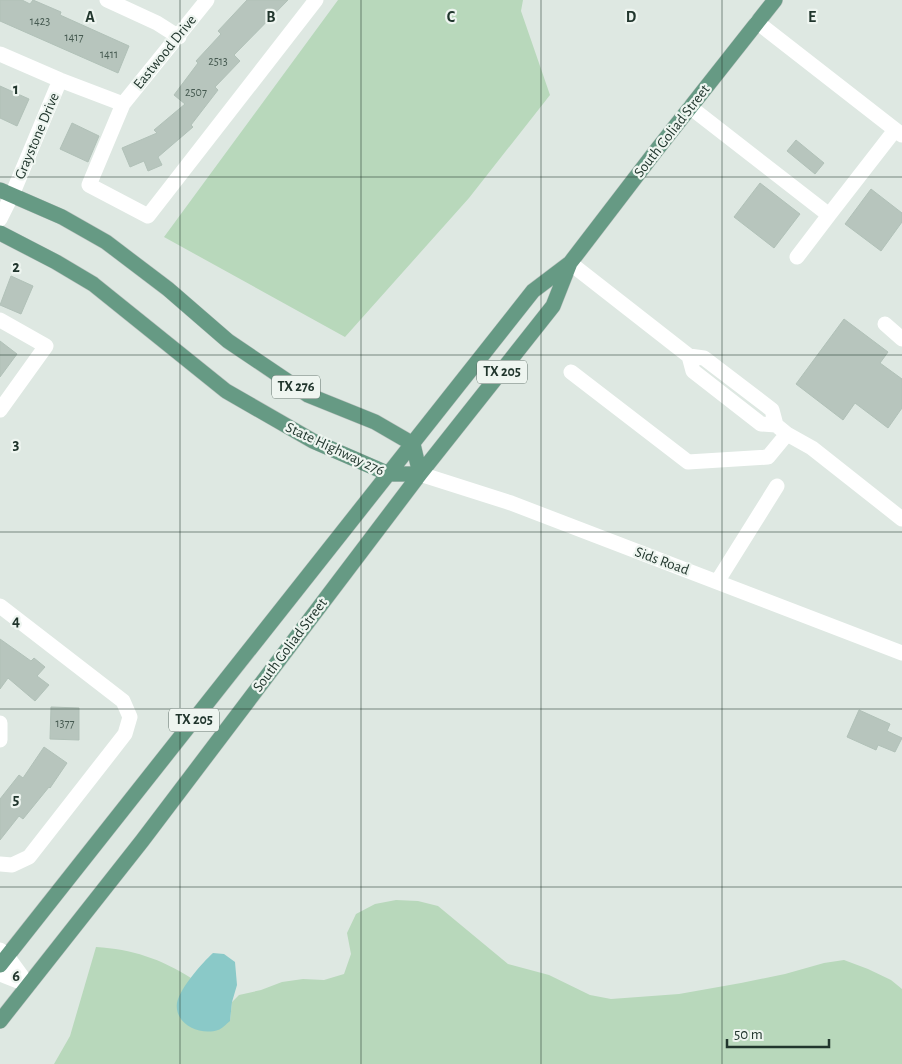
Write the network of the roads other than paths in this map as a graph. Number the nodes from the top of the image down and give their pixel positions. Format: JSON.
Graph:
{"nodes":[{"id":1,"x":107,"y":0,"type":"edge"},
{"id":2,"x":207,"y":0,"type":"edge"},
{"id":3,"x":316,"y":0,"type":"edge"},
{"id":4,"x":774,"y":0,"type":"edge"},
{"id":5,"x":757,"y":22,"type":"junction"},
{"id":6,"x":178,"y":37,"type":"junction"},
{"id":7,"x":0,"y":54,"type":"edge"},
{"id":8,"x":60,"y":80,"type":"junction"},
{"id":9,"x":123,"y":104,"type":"junction"},
{"id":10,"x":690,"y":107,"type":"junction"},
{"id":11,"x":899,"y":133,"type":"edge"},
{"id":12,"x":6,"y":193,"type":"edge"},
{"id":13,"x":829,"y":214,"type":"junction"},
{"id":14,"x":0,"y":219,"type":"edge"},
{"id":15,"x":0,"y":233,"type":"edge"},
{"id":16,"x":797,"y":257,"type":"dead end"},
{"id":17,"x":570,"y":263,"type":"junction"},
{"id":18,"x":0,"y":320,"type":"edge"},
{"id":19,"x":884,"y":324,"type":"dead end"},
{"id":20,"x":902,"y":339,"type":"edge"},
{"id":21,"x":571,"y":372,"type":"dead end"},
{"id":22,"x":0,"y":410,"type":"edge"},
{"id":23,"x":781,"y":429,"type":"junction"},
{"id":24,"x":413,"y":444,"type":"junction"},
{"id":25,"x":388,"y":474,"type":"junction"},
{"id":26,"x":420,"y":474,"type":"junction"},
{"id":27,"x":777,"y":486,"type":"dead end"},
{"id":28,"x":902,"y":519,"type":"edge"},
{"id":29,"x":717,"y":582,"type":"junction"},
{"id":30,"x":0,"y":606,"type":"edge"},
{"id":31,"x":902,"y":652,"type":"edge"},
{"id":32,"x":0,"y":723,"type":"edge"},
{"id":33,"x":0,"y":740,"type":"edge"},
{"id":34,"x":0,"y":864,"type":"edge"},
{"id":35,"x":2,"y":957,"type":"edge"},
{"id":36,"x":0,"y":974,"type":"edge"},
{"id":37,"x":28,"y":985,"type":"junction"},
{"id":38,"x":0,"y":1021,"type":"edge"}],
"edges":[{"from":1,"to":6,"type":"street"},
{"from":2,"to":6,"type":"street","name":"Eastwood Drive"},
{"from":3,"to":9,"type":"street","name":"Eastwood Drive"},
{"from":4,"to":5,"type":"main road","name":"South Goliad Street","number":"TX 205"},
{"from":5,"to":10,"type":"main road","name":"South Goliad Street","number":"TX 205"},
{"from":5,"to":11,"type":"street"},
{"from":6,"to":9,"type":"street","name":"Eastwood Drive"},
{"from":7,"to":8,"type":"street"},
{"from":8,"to":9,"type":"street"},
{"from":8,"to":12,"type":"street","name":"Graystone Drive"},
{"from":10,"to":13,"type":"street"},
{"from":10,"to":17,"type":"main road","name":"South Goliad Street","number":"TX 205"},
{"from":11,"to":13,"type":"street"},
{"from":12,"to":14,"type":"street","name":"Graystone Drive"},
{"from":12,"to":24,"type":"main road","number":"TX 276"},
{"from":13,"to":16,"type":"street"},
{"from":15,"to":25,"type":"main road","name":"State Highway 276","number":"TX 276"},
{"from":17,"to":23,"type":"street"},
{"from":17,"to":24,"type":"main road","name":"South Goliad Street","number":"TX 205"},
{"from":17,"to":26,"type":"main road","name":"South Goliad Street","number":"TX 205"},
{"from":18,"to":22,"type":"street"},
{"from":19,"to":20,"type":"street"},
{"from":21,"to":23,"type":"street"},
{"from":23,"to":28,"type":"street"},
{"from":24,"to":25,"type":"main road","name":"South Goliad Street","number":"TX 205"},
{"from":24,"to":26,"type":"main road"},
{"from":25,"to":26,"type":"main road","name":"State Highway 276","number":"TX 276"},
{"from":25,"to":35,"type":"main road","name":"South Goliad Street","number":"TX 205"},
{"from":26,"to":29,"type":"street","name":"Sids Road"},
{"from":26,"to":37,"type":"main road","name":"South Goliad Street","number":"TX 205"},
{"from":27,"to":29,"type":"street"},
{"from":29,"to":31,"type":"street","name":"Sids Road"},
{"from":30,"to":34,"type":"street"},
{"from":32,"to":33,"type":"street"},
{"from":35,"to":37,"type":"street"},
{"from":36,"to":37,"type":"street"},
{"from":37,"to":38,"type":"main road","name":"South Goliad Street","number":"TX 205"}]}
